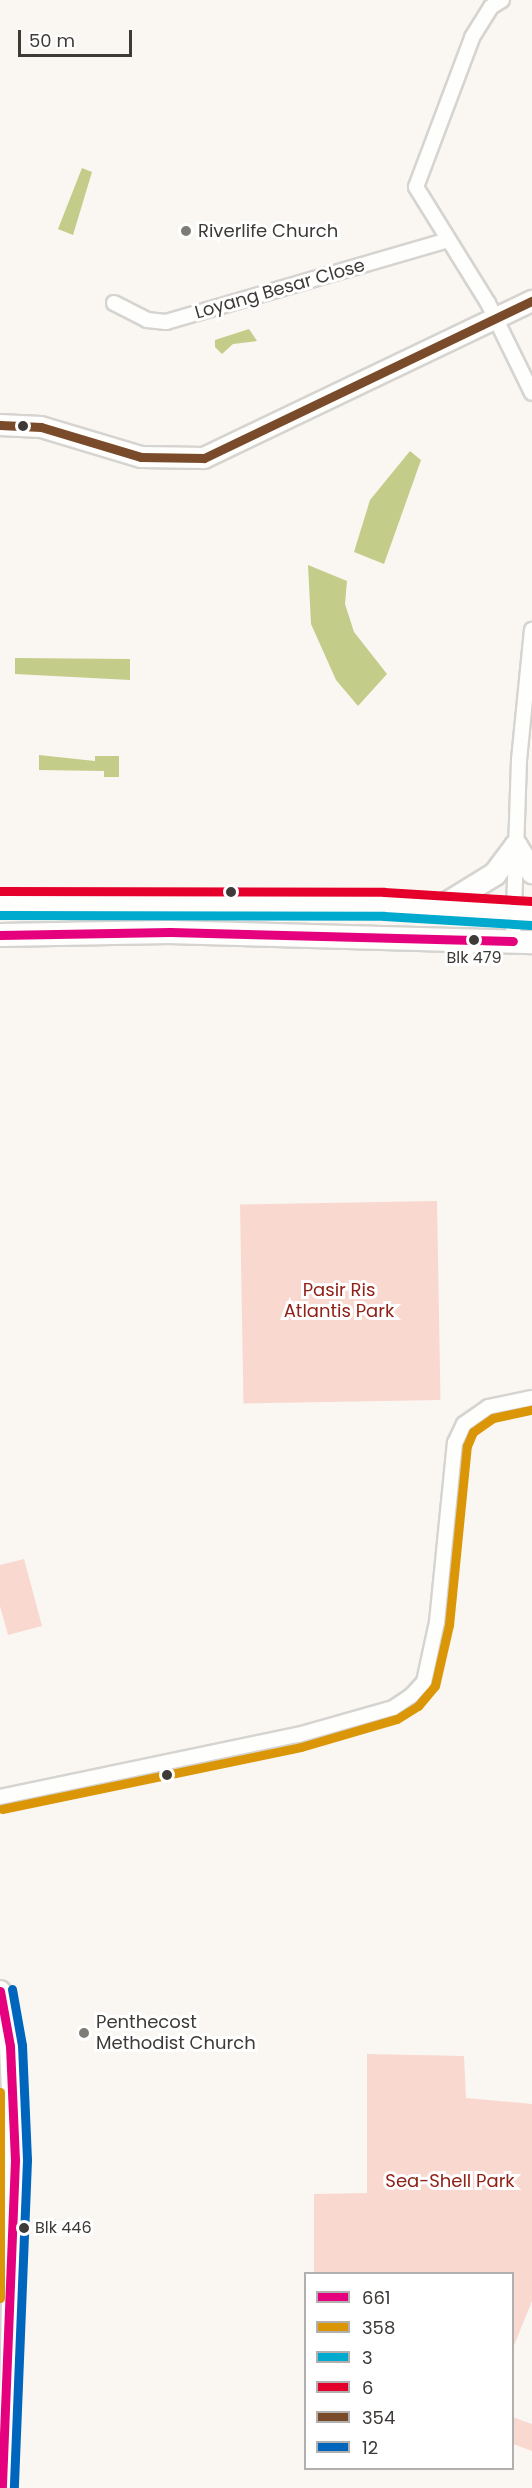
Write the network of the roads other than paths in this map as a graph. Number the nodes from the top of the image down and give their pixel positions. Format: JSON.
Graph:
{"nodes":[{"id":1,"x":502,"y":0,"type":"edge"},
{"id":2,"x":448,"y":240,"type":"junction"},
{"id":3,"x":532,"y":301,"type":"edge"},
{"id":4,"x":114,"y":303,"type":"dead end"},
{"id":5,"x":496,"y":320,"type":"junction"},
{"id":6,"x":532,"y":393,"type":"edge"},
{"id":7,"x":4,"y":426,"type":"edge"},
{"id":8,"x":532,"y":630,"type":"edge"},
{"id":9,"x":516,"y":846,"type":"junction"},
{"id":10,"x":532,"y":872,"type":"edge"},
{"id":11,"x":0,"y":903,"type":"edge"},
{"id":12,"x":442,"y":907,"type":"junction"},
{"id":13,"x":524,"y":912,"type":"edge"},
{"id":14,"x":0,"y":935,"type":"edge"},
{"id":15,"x":523,"y":941,"type":"edge"},
{"id":16,"x":532,"y":1398,"type":"edge"},
{"id":17,"x":0,"y":1797,"type":"edge"},
{"id":18,"x":0,"y":1991,"type":"edge"},
{"id":19,"x":2,"y":2488,"type":"edge"}],
"edges":[{"from":1,"to":2,"type":"street"},
{"from":2,"to":4,"type":"street","name":"Loyang Besar Close"},
{"from":2,"to":5,"type":"street"},
{"from":3,"to":5,"type":"street"},
{"from":5,"to":6,"type":"street"},
{"from":5,"to":7,"type":"street"},
{"from":8,"to":9,"type":"street"},
{"from":9,"to":10,"type":"main road"},
{"from":9,"to":12,"type":"main road"},
{"from":9,"to":13,"type":"street"},
{"from":11,"to":12,"type":"main road"},
{"from":12,"to":13,"type":"main road"},
{"from":13,"to":15,"type":"street"},
{"from":14,"to":15,"type":"main road"},
{"from":16,"to":17,"type":"street"},
{"from":18,"to":19,"type":"street"}]}
